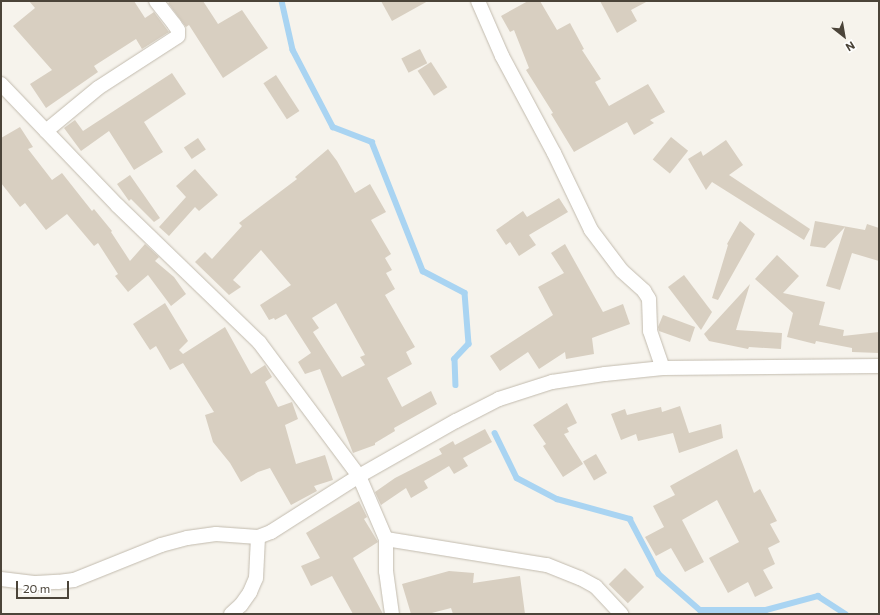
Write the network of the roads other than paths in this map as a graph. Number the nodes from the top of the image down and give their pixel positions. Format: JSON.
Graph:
{"nodes":[{"id":1,"x":156,"y":1,"type":"edge"},
{"id":2,"x":478,"y":1,"type":"edge"},
{"id":3,"x":1,"y":84,"type":"edge"},
{"id":4,"x":46,"y":130,"type":"junction"},
{"id":5,"x":879,"y":366,"type":"edge"},
{"id":6,"x":663,"y":368,"type":"junction"},
{"id":7,"x":359,"y":476,"type":"junction"},
{"id":8,"x":258,"y":537,"type":"junction"},
{"id":9,"x":386,"y":539,"type":"junction"},
{"id":10,"x":1,"y":579,"type":"edge"},
{"id":11,"x":231,"y":614,"type":"edge"},
{"id":12,"x":392,"y":614,"type":"edge"},
{"id":13,"x":621,"y":614,"type":"edge"}],
"edges":[{"from":1,"to":4,"type":"street"},
{"from":2,"to":6,"type":"street"},
{"from":3,"to":4,"type":"street"},
{"from":4,"to":7,"type":"street"},
{"from":5,"to":6,"type":"street"},
{"from":6,"to":7,"type":"street"},
{"from":7,"to":8,"type":"street"},
{"from":7,"to":9,"type":"street"},
{"from":8,"to":10,"type":"street"},
{"from":8,"to":11,"type":"street"},
{"from":9,"to":12,"type":"street"},
{"from":9,"to":13,"type":"street"}]}
